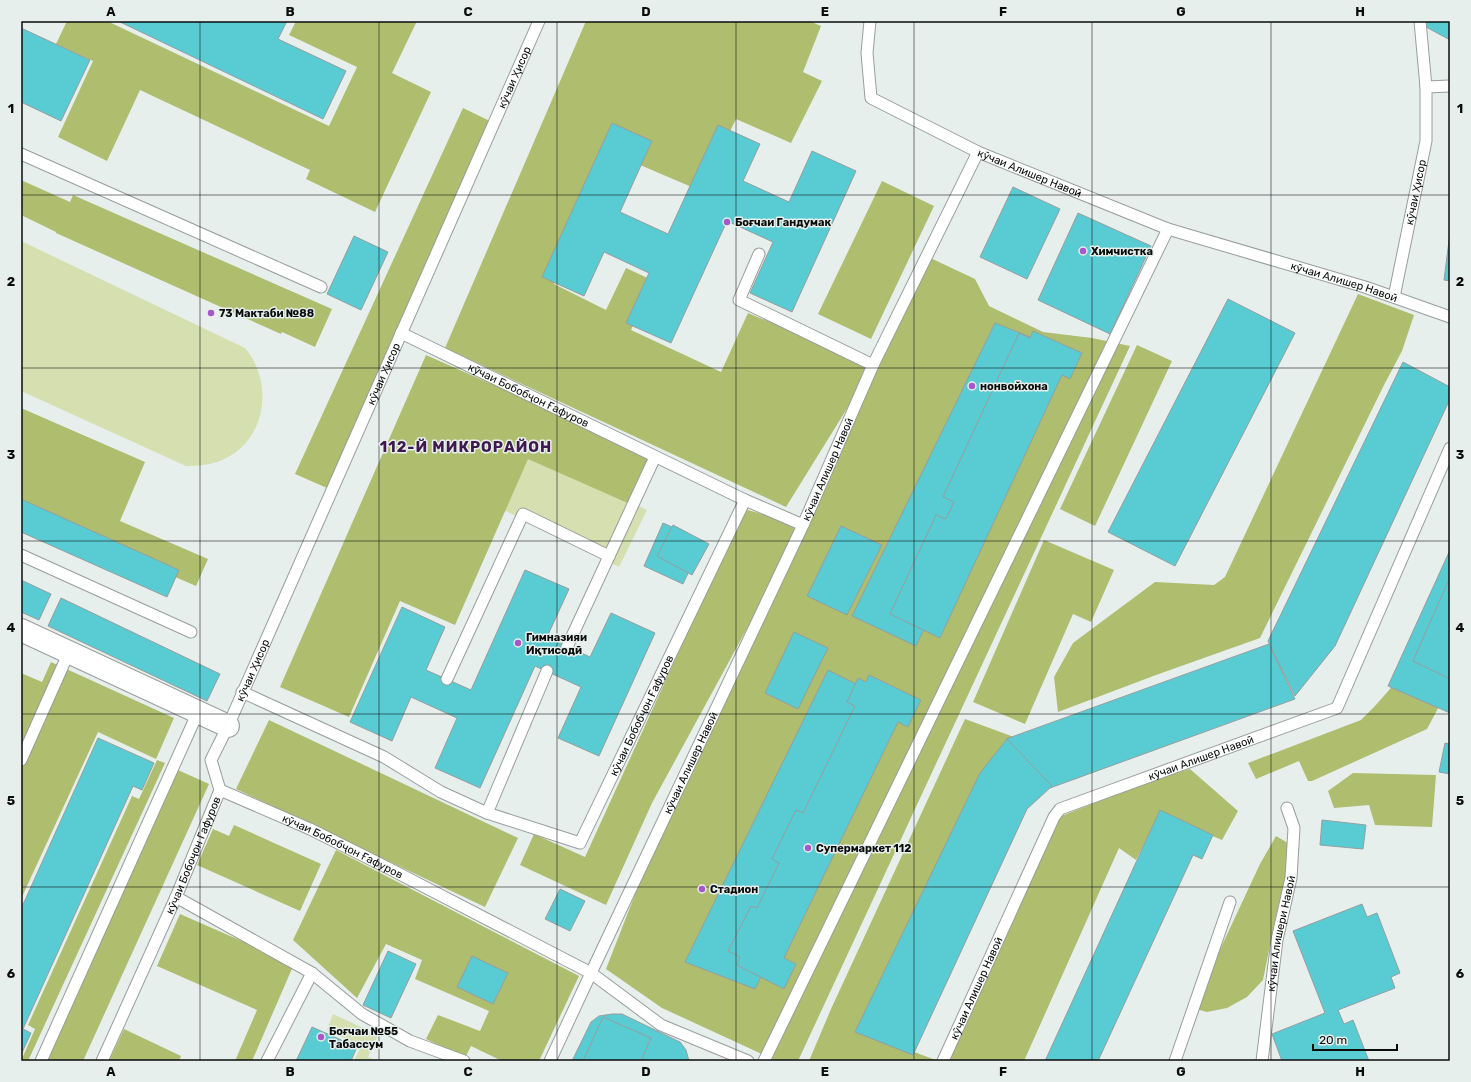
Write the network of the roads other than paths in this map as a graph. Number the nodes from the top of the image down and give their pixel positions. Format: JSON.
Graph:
{"nodes":[{"id":1,"x":539,"y":21,"type":"edge"},
{"id":2,"x":870,"y":21,"type":"edge"},
{"id":3,"x":1420,"y":21,"type":"edge"},
{"id":4,"x":1450,"y":86,"type":"edge"},
{"id":5,"x":1426,"y":87,"type":"junction"},
{"id":6,"x":978,"y":152,"type":"junction"},
{"id":7,"x":21,"y":154,"type":"edge"},
{"id":8,"x":1168,"y":229,"type":"junction"},
{"id":9,"x":759,"y":254,"type":"dead end"},
{"id":10,"x":321,"y":287,"type":"dead end"},
{"id":11,"x":1394,"y":297,"type":"junction"},
{"id":12,"x":1450,"y":317,"type":"edge"},
{"id":13,"x":401,"y":333,"type":"junction"},
{"id":14,"x":874,"y":365,"type":"junction"},
{"id":15,"x":1450,"y":448,"type":"edge"},
{"id":16,"x":655,"y":457,"type":"junction"},
{"id":17,"x":745,"y":500,"type":"junction"},
{"id":18,"x":803,"y":525,"type":"junction"},
{"id":19,"x":21,"y":556,"type":"edge"},
{"id":20,"x":609,"y":556,"type":"junction"},
{"id":21,"x":21,"y":630,"type":"edge"},
{"id":22,"x":191,"y":632,"type":"dead end"},
{"id":23,"x":567,"y":647,"type":"dead end"},
{"id":24,"x":69,"y":652,"type":"junction"},
{"id":25,"x":547,"y":671,"type":"dead end"},
{"id":26,"x":447,"y":679,"type":"dead end"},
{"id":27,"x":242,"y":692,"type":"junction"},
{"id":28,"x":198,"y":712,"type":"junction"},
{"id":29,"x":228,"y":726,"type":"junction"},
{"id":30,"x":21,"y":760,"type":"edge"},
{"id":31,"x":220,"y":790,"type":"junction"},
{"id":32,"x":1287,"y":808,"type":"dead end"},
{"id":33,"x":487,"y":814,"type":"junction"},
{"id":34,"x":176,"y":897,"type":"junction"},
{"id":35,"x":1230,"y":902,"type":"dead end"},
{"id":36,"x":312,"y":973,"type":"junction"},
{"id":37,"x":591,"y":973,"type":"junction"},
{"id":38,"x":41,"y":1061,"type":"edge"},
{"id":39,"x":102,"y":1061,"type":"edge"},
{"id":40,"x":267,"y":1061,"type":"edge"},
{"id":41,"x":464,"y":1061,"type":"edge"},
{"id":42,"x":550,"y":1061,"type":"edge"},
{"id":43,"x":748,"y":1061,"type":"edge"},
{"id":44,"x":764,"y":1061,"type":"edge"},
{"id":45,"x":943,"y":1061,"type":"edge"},
{"id":46,"x":1175,"y":1061,"type":"edge"},
{"id":47,"x":1262,"y":1061,"type":"edge"}],
"edges":[{"from":1,"to":13,"type":"lane","name":"кӯчаи Ҳисор"},
{"from":2,"to":6,"type":"lane"},
{"from":3,"to":5,"type":"lane","name":"кӯчаи Ҳисор"},
{"from":4,"to":5,"type":"lane"},
{"from":5,"to":11,"type":"lane","name":"кӯчаи Ҳисор"},
{"from":6,"to":8,"type":"lane","name":"кӯчаи Алишер Навоӣ"},
{"from":6,"to":14,"type":"lane","name":"кӯчаи Алишер Навоӣ"},
{"from":7,"to":10,"type":"lane"},
{"from":8,"to":11,"type":"lane","name":"кӯчаи Алишер Навоӣ"},
{"from":8,"to":44,"type":"lane"},
{"from":9,"to":14,"type":"lane"},
{"from":11,"to":12,"type":"lane","name":"кӯчаи Алишер Навоӣ"},
{"from":13,"to":16,"type":"lane","name":"кӯчаи Бобобҷон Ғафуров"},
{"from":13,"to":27,"type":"lane","name":"кӯчаи Ҳисор"},
{"from":14,"to":18,"type":"lane","name":"кӯчаи Алишер Навоӣ"},
{"from":15,"to":45,"type":"lane","name":"кӯчаи Алишер Навоӣ"},
{"from":16,"to":17,"type":"lane","name":"кӯчаи Бобобҷон Ғафуров"},
{"from":16,"to":20,"type":"lane"},
{"from":17,"to":18,"type":"lane","name":"кӯчаи Бобобҷон Ғафуров"},
{"from":17,"to":33,"type":"lane","name":"кӯчаи Бобобҷон Ғафуров"},
{"from":18,"to":37,"type":"lane","name":"кӯчаи Алишер Навоӣ"},
{"from":19,"to":22,"type":"lane"},
{"from":20,"to":23,"type":"lane"},
{"from":20,"to":26,"type":"lane"},
{"from":21,"to":24,"type":"street"},
{"from":24,"to":28,"type":"street"},
{"from":24,"to":30,"type":"lane"},
{"from":25,"to":33,"type":"lane"},
{"from":27,"to":29,"type":"lane","name":"кӯчаи Ҳисор"},
{"from":27,"to":33,"type":"lane","name":"кӯчаи Бобобҷон Ғафуров"},
{"from":28,"to":29,"type":"street"},
{"from":28,"to":38,"type":"lane"},
{"from":29,"to":31,"type":"lane","name":"кӯчаи Бобоҷон Гафуров"},
{"from":31,"to":34,"type":"lane","name":"кӯчаи Бобоҷон Гафуров"},
{"from":31,"to":37,"type":"lane","name":"кӯчаи Бобобҷон Ғафуров"},
{"from":32,"to":47,"type":"lane","name":"кӯчаи Алишери Навоӣ"},
{"from":34,"to":36,"type":"lane"},
{"from":34,"to":39,"type":"lane","name":"кӯчаи Бобоҷон Гафуров"},
{"from":35,"to":46,"type":"lane"},
{"from":36,"to":40,"type":"lane"},
{"from":36,"to":41,"type":"lane"},
{"from":37,"to":42,"type":"lane","name":"кӯчаи Алишер Навоӣ"},
{"from":37,"to":43,"type":"lane"}]}
